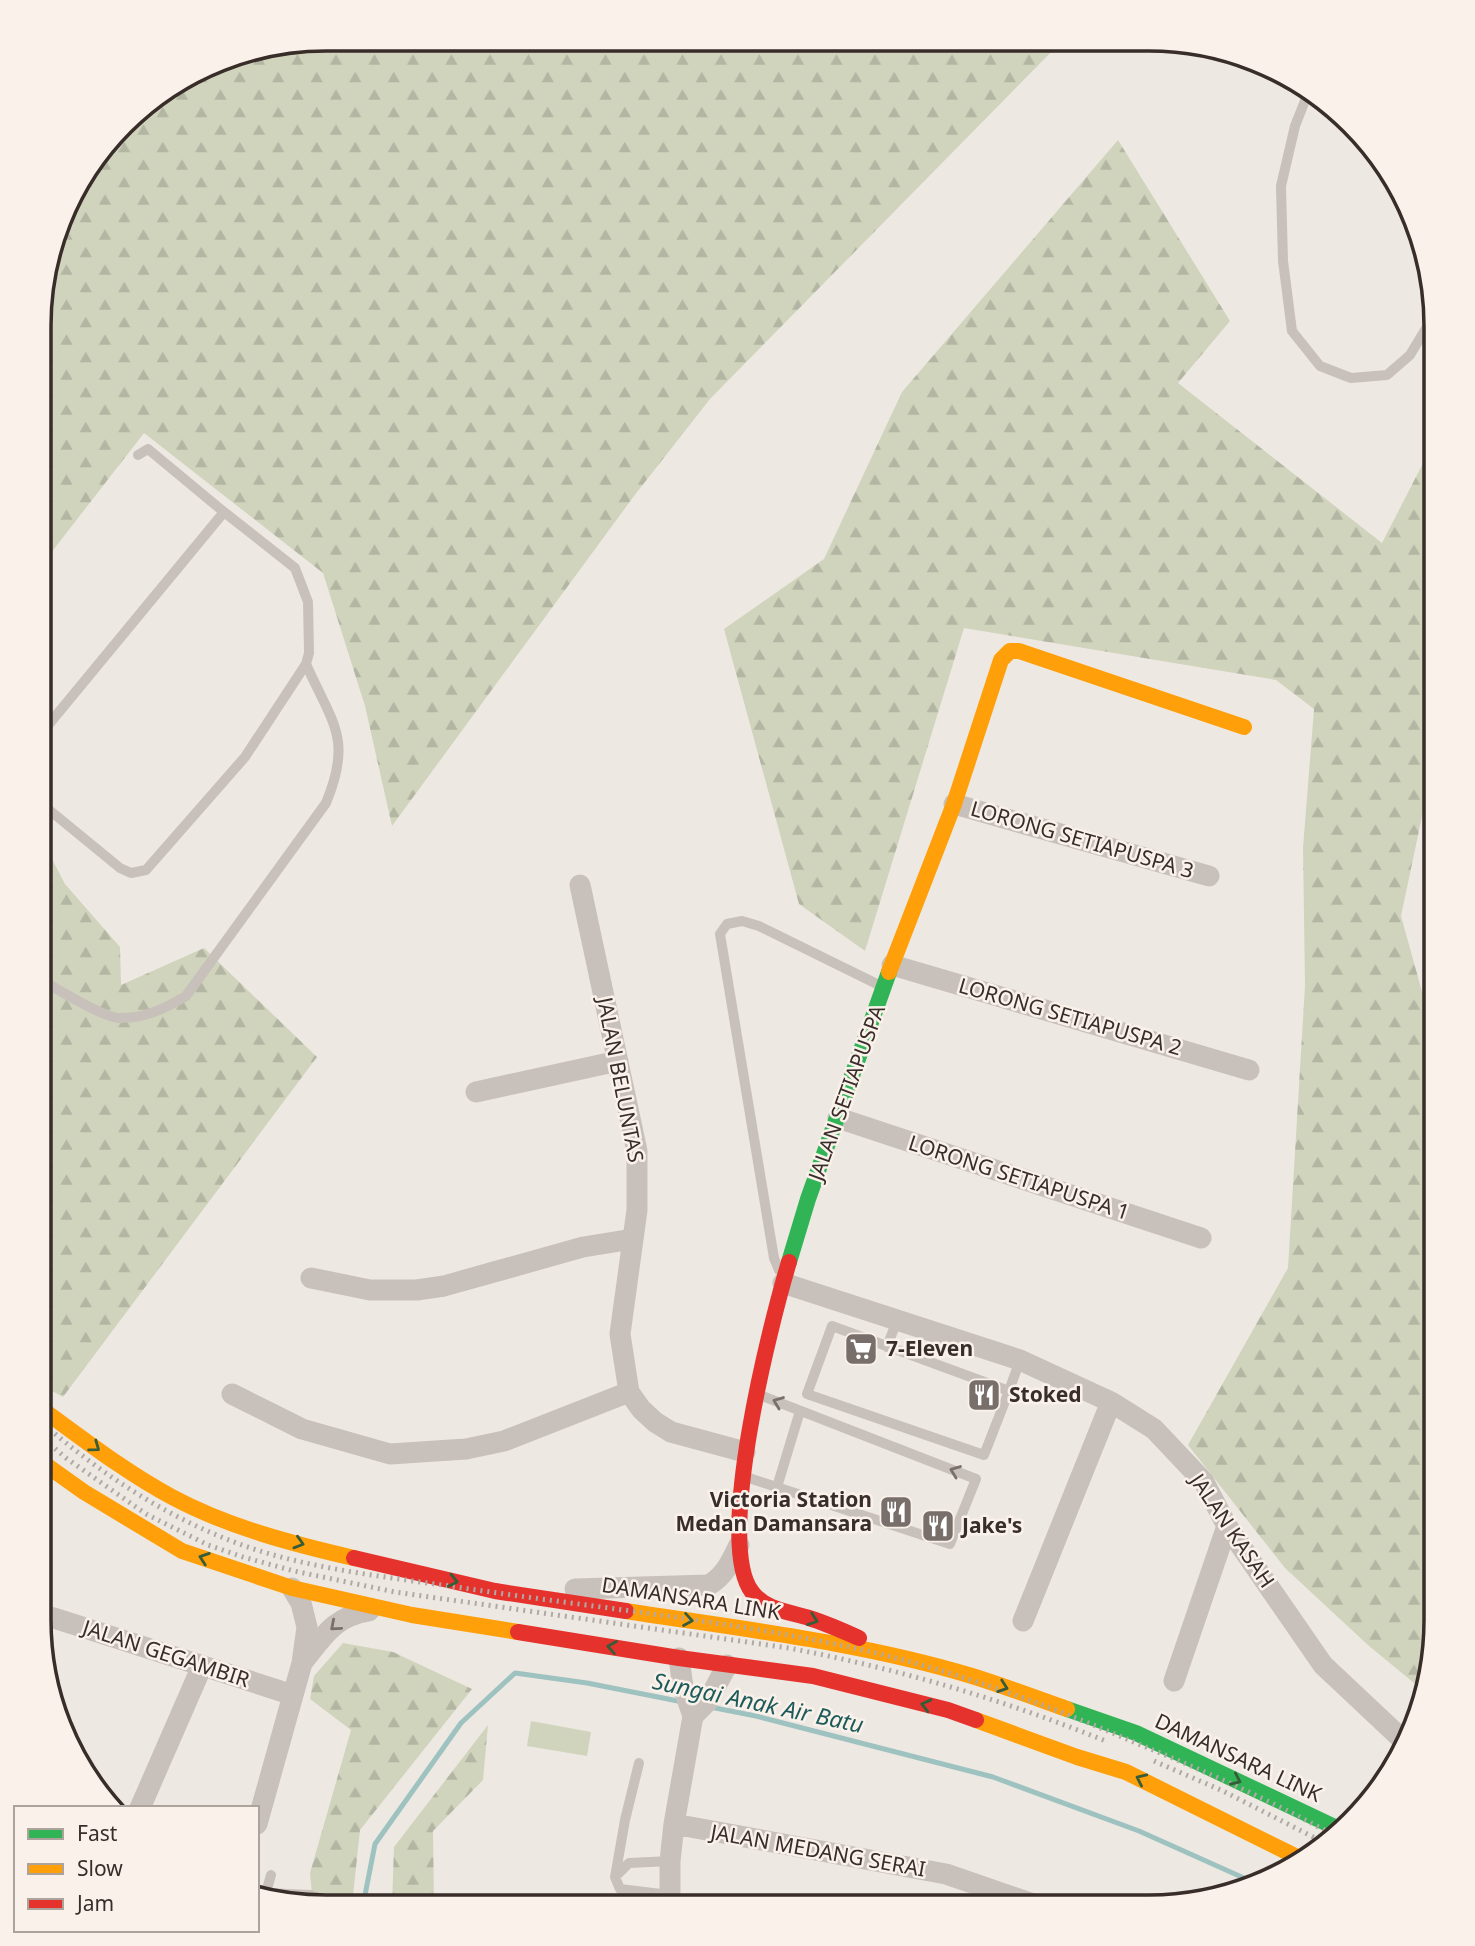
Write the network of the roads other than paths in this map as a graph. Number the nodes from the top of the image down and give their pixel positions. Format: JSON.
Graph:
{"nodes":[{"id":1,"x":1305,"y":100,"type":"edge"},
{"id":2,"x":1424,"y":332,"type":"edge"},
{"id":3,"x":138,"y":455,"type":"dead end"},
{"id":4,"x":224,"y":512,"type":"junction"},
{"id":5,"x":306,"y":664,"type":"junction"},
{"id":6,"x":51,"y":722,"type":"edge"},
{"id":7,"x":1244,"y":727,"type":"dead end"},
{"id":8,"x":954,"y":804,"type":"junction"},
{"id":9,"x":51,"y":811,"type":"edge"},
{"id":10,"x":1209,"y":876,"type":"dead end"},
{"id":11,"x":580,"y":885,"type":"dead end"},
{"id":12,"x":892,"y":965,"type":"junction"},
{"id":13,"x":51,"y":986,"type":"edge"},
{"id":14,"x":884,"y":988,"type":"junction"},
{"id":15,"x":618,"y":1061,"type":"junction"},
{"id":16,"x":1249,"y":1070,"type":"dead end"},
{"id":17,"x":475,"y":1092,"type":"dead end"},
{"id":18,"x":838,"y":1118,"type":"junction"},
{"id":19,"x":1200,"y":1238,"type":"dead end"},
{"id":20,"x":633,"y":1239,"type":"junction"},
{"id":21,"x":311,"y":1278,"type":"dead end"},
{"id":22,"x":783,"y":1283,"type":"junction"},
{"id":23,"x":897,"y":1320,"type":"junction"},
{"id":24,"x":887,"y":1347,"type":"junction"},
{"id":25,"x":1020,"y":1360,"type":"junction"},
{"id":26,"x":1009,"y":1391,"type":"junction"},
{"id":27,"x":629,"y":1392,"type":"junction"},
{"id":28,"x":232,"y":1394,"type":"dead end"},
{"id":29,"x":756,"y":1394,"type":"junction"},
{"id":30,"x":1111,"y":1402,"type":"junction"},
{"id":31,"x":800,"y":1411,"type":"junction"},
{"id":32,"x":51,"y":1416,"type":"edge"},
{"id":33,"x":746,"y":1452,"type":"junction"},
{"id":34,"x":51,"y":1469,"type":"edge"},
{"id":35,"x":744,"y":1476,"type":"junction"},
{"id":36,"x":776,"y":1487,"type":"junction"},
{"id":37,"x":1227,"y":1526,"type":"junction"},
{"id":38,"x":739,"y":1545,"type":"junction"},
{"id":39,"x":292,"y":1588,"type":"junction"},
{"id":40,"x":495,"y":1591,"type":"junction"},
{"id":41,"x":380,"y":1609,"type":"junction"},
{"id":42,"x":51,"y":1618,"type":"edge"},
{"id":43,"x":1023,"y":1621,"type":"dead end"},
{"id":44,"x":680,"y":1658,"type":"junction"},
{"id":45,"x":914,"y":1661,"type":"junction"},
{"id":46,"x":302,"y":1663,"type":"junction"},
{"id":47,"x":727,"y":1665,"type":"junction"},
{"id":48,"x":202,"y":1666,"type":"junction"},
{"id":49,"x":1174,"y":1681,"type":"dead end"},
{"id":50,"x":293,"y":1695,"type":"junction"},
{"id":51,"x":695,"y":1707,"type":"junction"},
{"id":52,"x":1399,"y":1736,"type":"edge"},
{"id":53,"x":639,"y":1763,"type":"dead end"},
{"id":54,"x":141,"y":1806,"type":"edge"},
{"id":55,"x":1203,"y":1808,"type":"junction"},
{"id":56,"x":259,"y":1817,"type":"edge"},
{"id":57,"x":674,"y":1824,"type":"junction"},
{"id":58,"x":1332,"y":1826,"type":"edge"},
{"id":59,"x":1293,"y":1854,"type":"edge"},
{"id":60,"x":670,"y":1861,"type":"junction"},
{"id":61,"x":1282,"y":1861,"type":"edge"},
{"id":62,"x":271,"y":1875,"type":"dead end"},
{"id":63,"x":615,"y":1877,"type":"junction"},
{"id":64,"x":267,"y":1889,"type":"edge"},
{"id":65,"x":307,"y":1895,"type":"edge"},
{"id":66,"x":311,"y":1895,"type":"dead end"},
{"id":67,"x":647,"y":1895,"type":"edge"},
{"id":68,"x":669,"y":1895,"type":"edge"},
{"id":69,"x":1007,"y":1895,"type":"edge"}],
"edges":[{"from":1,"to":2,"type":"lane"},
{"from":3,"to":4,"type":"lane"},
{"from":4,"to":5,"type":"lane"},
{"from":4,"to":6,"type":"lane"},
{"from":5,"to":9,"type":"lane"},
{"from":5,"to":13,"type":"lane"},
{"from":7,"to":8,"type":"main road","name":"JALAN SETIAPUSPA"},
{"from":8,"to":10,"type":"street","name":"LORONG SETIAPUSPA 3"},
{"from":8,"to":12,"type":"main road","name":"JALAN SETIAPUSPA"},
{"from":11,"to":15,"type":"street","name":"JALAN BELUNTAS"},
{"from":12,"to":14,"type":"main road","name":"JALAN SETIAPUSPA"},
{"from":12,"to":16,"type":"street","name":"LORONG SETIAPUSPA 2"},
{"from":14,"to":18,"type":"main road","name":"JALAN SETIAPUSPA"},
{"from":14,"to":22,"type":"lane"},
{"from":15,"to":17,"type":"street"},
{"from":15,"to":20,"type":"street","name":"JALAN BELUNTAS"},
{"from":18,"to":19,"type":"street","name":"LORONG SETIAPUSPA 1"},
{"from":18,"to":22,"type":"main road","name":"JALAN SETIAPUSPA"},
{"from":20,"to":21,"type":"street"},
{"from":20,"to":27,"type":"street","name":"JALAN BELUNTAS"},
{"from":22,"to":23,"type":"street","name":"JALAN KASAH"},
{"from":22,"to":29,"type":"main road","name":"JALAN SETIAPUSPA"},
{"from":23,"to":24,"type":"lane"},
{"from":23,"to":25,"type":"street","name":"JALAN KASAH"},
{"from":24,"to":26,"type":"lane"},
{"from":24,"to":26,"type":"lane"},
{"from":25,"to":26,"type":"lane"},
{"from":25,"to":30,"type":"street","name":"JALAN KASAH"},
{"from":27,"to":28,"type":"street"},
{"from":27,"to":33,"type":"street"},
{"from":31,"to":29,"type":"lane","one_way":true},
{"from":29,"to":33,"type":"main road","name":"JALAN SETIAPUSPA"},
{"from":30,"to":37,"type":"street","name":"JALAN KASAH"},
{"from":30,"to":43,"type":"street"},
{"from":31,"to":36,"type":"lane"},
{"from":36,"to":31,"type":"lane","one_way":true},
{"from":32,"to":40,"type":"main road","name":"DAMANSARA LINK","one_way":true},
{"from":33,"to":35,"type":"main road","name":"JALAN SETIAPUSPA"},
{"from":39,"to":34,"type":"main road","one_way":true},
{"from":35,"to":36,"type":"lane"},
{"from":35,"to":38,"type":"main road","name":"JALAN SETIAPUSPA"},
{"from":37,"to":49,"type":"street"},
{"from":37,"to":52,"type":"street","name":"JALAN KASAH"},
{"from":38,"to":40,"type":"street","name":"JALAN SETIAPUSPA"},
{"from":38,"to":45,"type":"main road","name":"JALAN SETIAPUSPA","one_way":true},
{"from":39,"to":41,"type":"main road"},
{"from":39,"to":46,"type":"street"},
{"from":40,"to":45,"type":"main road","name":"DAMANSARA LINK","one_way":true},
{"from":44,"to":41,"type":"main road","one_way":true},
{"from":41,"to":46,"type":"street","one_way":true},
{"from":42,"to":48,"type":"street","name":"JALAN GEGAMBIR"},
{"from":44,"to":47,"type":"main road"},
{"from":44,"to":51,"type":"street"},
{"from":45,"to":58,"type":"main road","name":"DAMANSARA LINK","one_way":true},
{"from":46,"to":50,"type":"street"},
{"from":47,"to":51,"type":"street"},
{"from":55,"to":47,"type":"main road","one_way":true},
{"from":48,"to":50,"type":"street","name":"JALAN GEGAMBIR"},
{"from":48,"to":54,"type":"street"},
{"from":50,"to":56,"type":"street"},
{"from":51,"to":57,"type":"street"},
{"from":53,"to":63,"type":"lane"},
{"from":55,"to":59,"type":"main road"},
{"from":55,"to":61,"type":"main road"},
{"from":57,"to":60,"type":"street"},
{"from":57,"to":69,"type":"street","name":"JALAN MEDANG SERAI"},
{"from":60,"to":63,"type":"lane"},
{"from":60,"to":68,"type":"street"},
{"from":62,"to":64,"type":"lane"},
{"from":63,"to":67,"type":"lane"},
{"from":65,"to":66,"type":"lane"}]}
